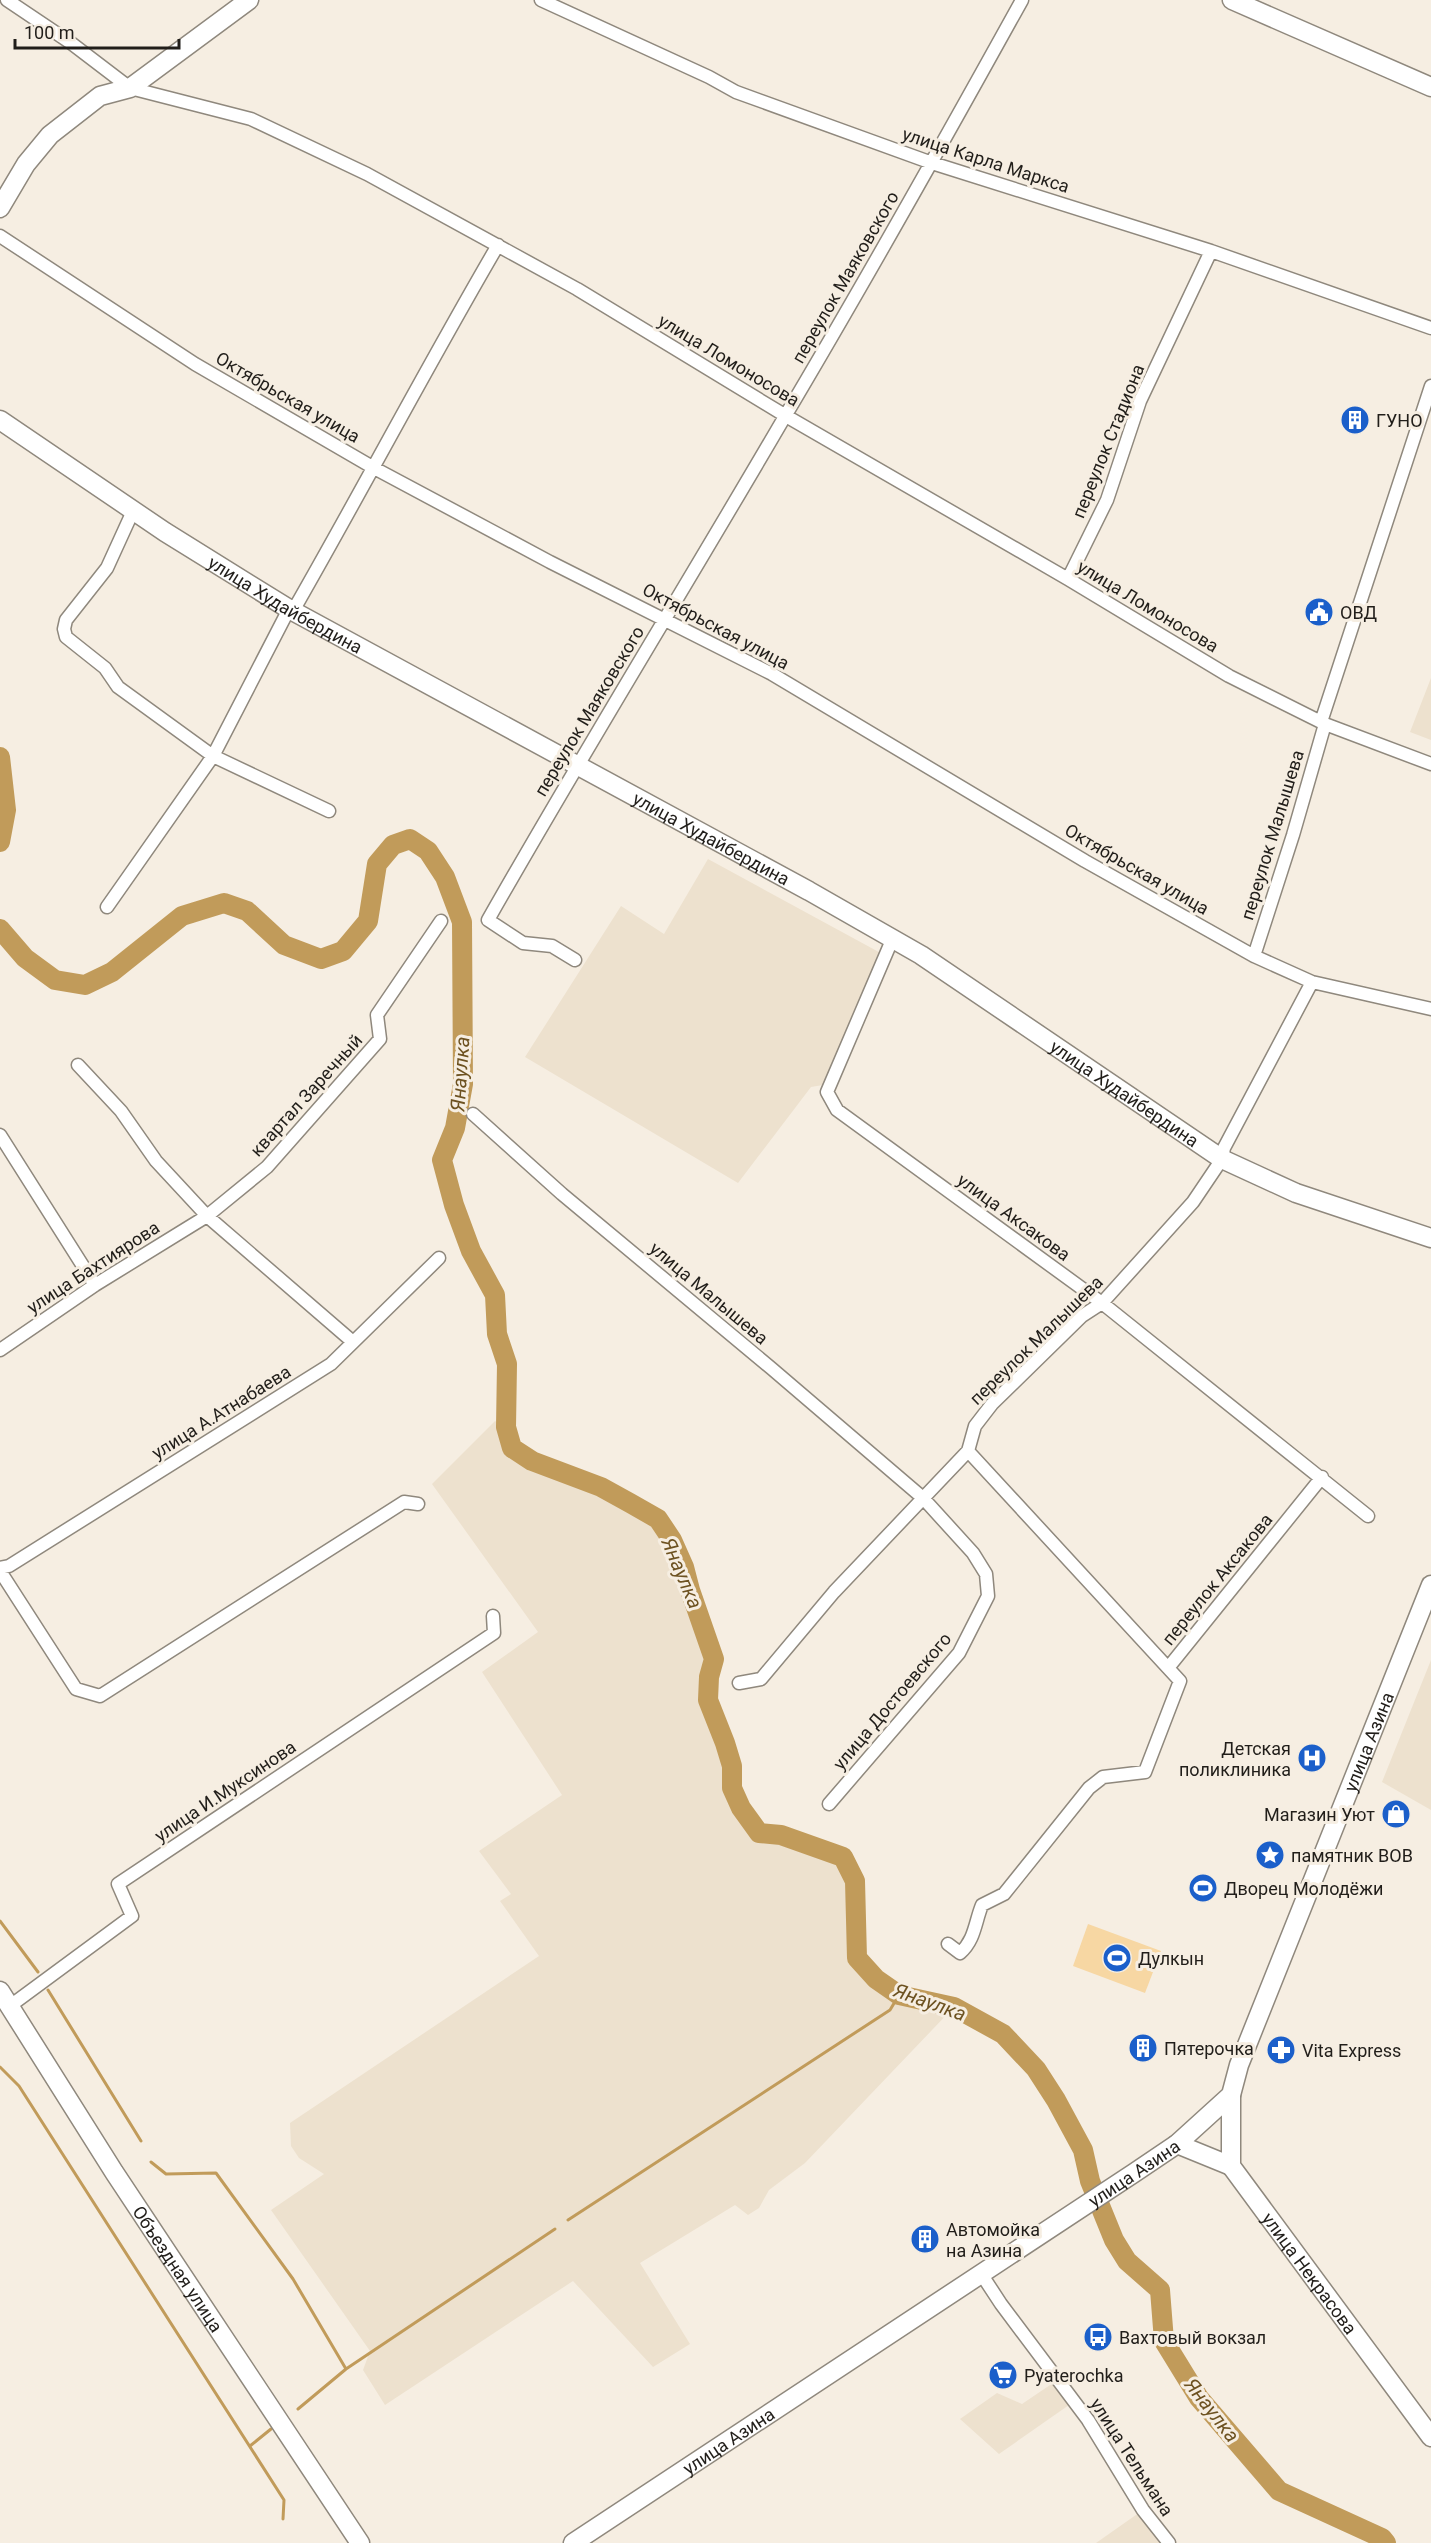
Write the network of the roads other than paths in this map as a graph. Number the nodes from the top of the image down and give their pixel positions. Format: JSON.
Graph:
{"nodes":[{"id":1,"x":7,"y":0,"type":"edge"},
{"id":2,"x":249,"y":0,"type":"edge"},
{"id":3,"x":541,"y":0,"type":"edge"},
{"id":4,"x":1022,"y":0,"type":"edge"},
{"id":5,"x":1232,"y":0,"type":"edge"},
{"id":6,"x":1431,"y":87,"type":"edge"},
{"id":7,"x":130,"y":88,"type":"junction"},
{"id":8,"x":932,"y":163,"type":"junction"},
{"id":9,"x":0,"y":208,"type":"edge"},
{"id":10,"x":0,"y":236,"type":"edge"},
{"id":11,"x":498,"y":245,"type":"junction"},
{"id":12,"x":1211,"y":250,"type":"junction"},
{"id":13,"x":1431,"y":328,"type":"edge"},
{"id":14,"x":1431,"y":386,"type":"edge"},
{"id":15,"x":786,"y":416,"type":"junction"},
{"id":16,"x":0,"y":420,"type":"edge"},
{"id":17,"x":374,"y":468,"type":"junction"},
{"id":18,"x":133,"y":511,"type":"junction"},
{"id":19,"x":1068,"y":579,"type":"junction"},
{"id":20,"x":289,"y":609,"type":"junction"},
{"id":21,"x":665,"y":619,"type":"junction"},
{"id":22,"x":1323,"y":723,"type":"junction"},
{"id":23,"x":213,"y":756,"type":"junction"},
{"id":24,"x":1431,"y":764,"type":"edge"},
{"id":25,"x":576,"y":766,"type":"junction"},
{"id":26,"x":328,"y":812,"type":"dead end"},
{"id":27,"x":107,"y":908,"type":"dead end"},
{"id":28,"x":441,"y":921,"type":"dead end"},
{"id":29,"x":892,"y":940,"type":"junction"},
{"id":30,"x":1254,"y":956,"type":"junction"},
{"id":31,"x":575,"y":960,"type":"dead end"},
{"id":32,"x":1312,"y":982,"type":"junction"},
{"id":33,"x":1431,"y":1009,"type":"edge"},
{"id":34,"x":78,"y":1065,"type":"dead end"},
{"id":35,"x":473,"y":1114,"type":"dead end"},
{"id":36,"x":0,"y":1135,"type":"edge"},
{"id":37,"x":1222,"y":1159,"type":"junction"},
{"id":38,"x":207,"y":1216,"type":"junction"},
{"id":39,"x":1431,"y":1238,"type":"edge"},
{"id":40,"x":439,"y":1258,"type":"dead end"},
{"id":41,"x":95,"y":1285,"type":"junction"},
{"id":42,"x":1102,"y":1303,"type":"junction"},
{"id":43,"x":353,"y":1342,"type":"junction"},
{"id":44,"x":0,"y":1350,"type":"edge"},
{"id":45,"x":968,"y":1451,"type":"junction"},
{"id":46,"x":1322,"y":1477,"type":"junction"},
{"id":47,"x":923,"y":1498,"type":"junction"},
{"id":48,"x":418,"y":1504,"type":"dead end"},
{"id":49,"x":1368,"y":1516,"type":"dead end"},
{"id":50,"x":0,"y":1569,"type":"edge"},
{"id":51,"x":1431,"y":1585,"type":"edge"},
{"id":52,"x":493,"y":1616,"type":"dead end"},
{"id":53,"x":1168,"y":1668,"type":"junction"},
{"id":54,"x":739,"y":1683,"type":"dead end"},
{"id":55,"x":829,"y":1804,"type":"dead end"},
{"id":56,"x":948,"y":1944,"type":"dead end"},
{"id":57,"x":5,"y":1999,"type":"edge"},
{"id":58,"x":1231,"y":2095,"type":"junction"},
{"id":59,"x":1177,"y":2144,"type":"junction"},
{"id":60,"x":1231,"y":2166,"type":"junction"},
{"id":61,"x":982,"y":2274,"type":"junction"},
{"id":62,"x":1431,"y":2437,"type":"edge"},
{"id":63,"x":360,"y":2543,"type":"edge"},
{"id":64,"x":573,"y":2543,"type":"edge"},
{"id":65,"x":1169,"y":2543,"type":"edge"}],
"edges":[{"from":1,"to":7,"type":"street","name":"улица Ломоносова"},
{"from":2,"to":7,"type":"street"},
{"from":3,"to":8,"type":"street","name":"улица Карла Маркса"},
{"from":4,"to":8,"type":"street","name":"переулок Маяковского"},
{"from":5,"to":6,"type":"street"},
{"from":7,"to":9,"type":"street"},
{"from":7,"to":11,"type":"street","name":"улица Ломоносова"},
{"from":8,"to":12,"type":"street","name":"улица Карла Маркса"},
{"from":8,"to":15,"type":"street","name":"переулок Маяковского"},
{"from":10,"to":17,"type":"street","name":"Октябрьская улица"},
{"from":11,"to":15,"type":"street","name":"улица Ломоносова"},
{"from":11,"to":17,"type":"street"},
{"from":12,"to":13,"type":"street","name":"улица Карла Маркса"},
{"from":12,"to":19,"type":"street","name":"переулок Стадиона"},
{"from":14,"to":22,"type":"street","name":"переулок Малышева"},
{"from":15,"to":19,"type":"street","name":"улица Ломоносова"},
{"from":15,"to":21,"type":"street","name":"переулок Маяковского"},
{"from":16,"to":18,"type":"street","name":"улица Худайбердина"},
{"from":17,"to":20,"type":"street"},
{"from":17,"to":21,"type":"street","name":"Октябрьская улица"},
{"from":18,"to":20,"type":"street","name":"улица Худайбердина"},
{"from":18,"to":23,"type":"street"},
{"from":19,"to":22,"type":"street","name":"улица Ломоносова"},
{"from":20,"to":23,"type":"street"},
{"from":20,"to":25,"type":"street","name":"улица Худайбердина"},
{"from":21,"to":25,"type":"street","name":"переулок Маяковского"},
{"from":21,"to":30,"type":"street","name":"Октябрьская улица"},
{"from":22,"to":24,"type":"street","name":"улица Ломоносова"},
{"from":22,"to":30,"type":"street","name":"переулок Малышева"},
{"from":23,"to":26,"type":"street"},
{"from":23,"to":27,"type":"street"},
{"from":25,"to":29,"type":"street","name":"улица Худайбердина"},
{"from":25,"to":31,"type":"street","name":"переулок Маяковского"},
{"from":28,"to":38,"type":"street","name":"квартал Заречный"},
{"from":29,"to":37,"type":"street","name":"улица Худайбердина"},
{"from":29,"to":42,"type":"street","name":"улица Аксакова"},
{"from":30,"to":32,"type":"street","name":"Октябрьская улица"},
{"from":32,"to":33,"type":"street","name":"Октябрьская улица"},
{"from":32,"to":37,"type":"street","name":"переулок Малышева"},
{"from":34,"to":38,"type":"street"},
{"from":35,"to":47,"type":"street","name":"улица Малышева"},
{"from":36,"to":41,"type":"street"},
{"from":37,"to":39,"type":"street","name":"улица Худайбердина"},
{"from":37,"to":42,"type":"street","name":"переулок Малышева"},
{"from":38,"to":41,"type":"street","name":"улица Бахтиярова"},
{"from":38,"to":43,"type":"street"},
{"from":40,"to":43,"type":"street","name":"улица А.Атнабаева"},
{"from":41,"to":44,"type":"street","name":"улица Бахтиярова"},
{"from":42,"to":45,"type":"street","name":"переулок Малышева"},
{"from":42,"to":46,"type":"street","name":"улица Аксакова"},
{"from":43,"to":50,"type":"street","name":"улица А.Атнабаева"},
{"from":45,"to":47,"type":"street","name":"переулок Малышева"},
{"from":45,"to":53,"type":"street"},
{"from":46,"to":49,"type":"street","name":"улица Аксакова"},
{"from":46,"to":53,"type":"street","name":"переулок Аксакова"},
{"from":47,"to":54,"type":"street","name":"переулок Малышева"},
{"from":47,"to":55,"type":"street","name":"улица Достоевского"},
{"from":48,"to":50,"type":"street"},
{"from":51,"to":58,"type":"street","name":"улица Азина"},
{"from":52,"to":57,"type":"street","name":"улица И.Муксинова"},
{"from":53,"to":56,"type":"street","name":"переулок Аксакова"},
{"from":57,"to":63,"type":"street","name":"Объездная улица"},
{"from":58,"to":59,"type":"street","name":"улица Азина"},
{"from":58,"to":60,"type":"street"},
{"from":59,"to":60,"type":"street"},
{"from":59,"to":61,"type":"street","name":"улица Азина"},
{"from":60,"to":62,"type":"street","name":"улица Некрасова"},
{"from":61,"to":64,"type":"street","name":"улица Азина"},
{"from":61,"to":65,"type":"street","name":"улица Тельмана"}]}
